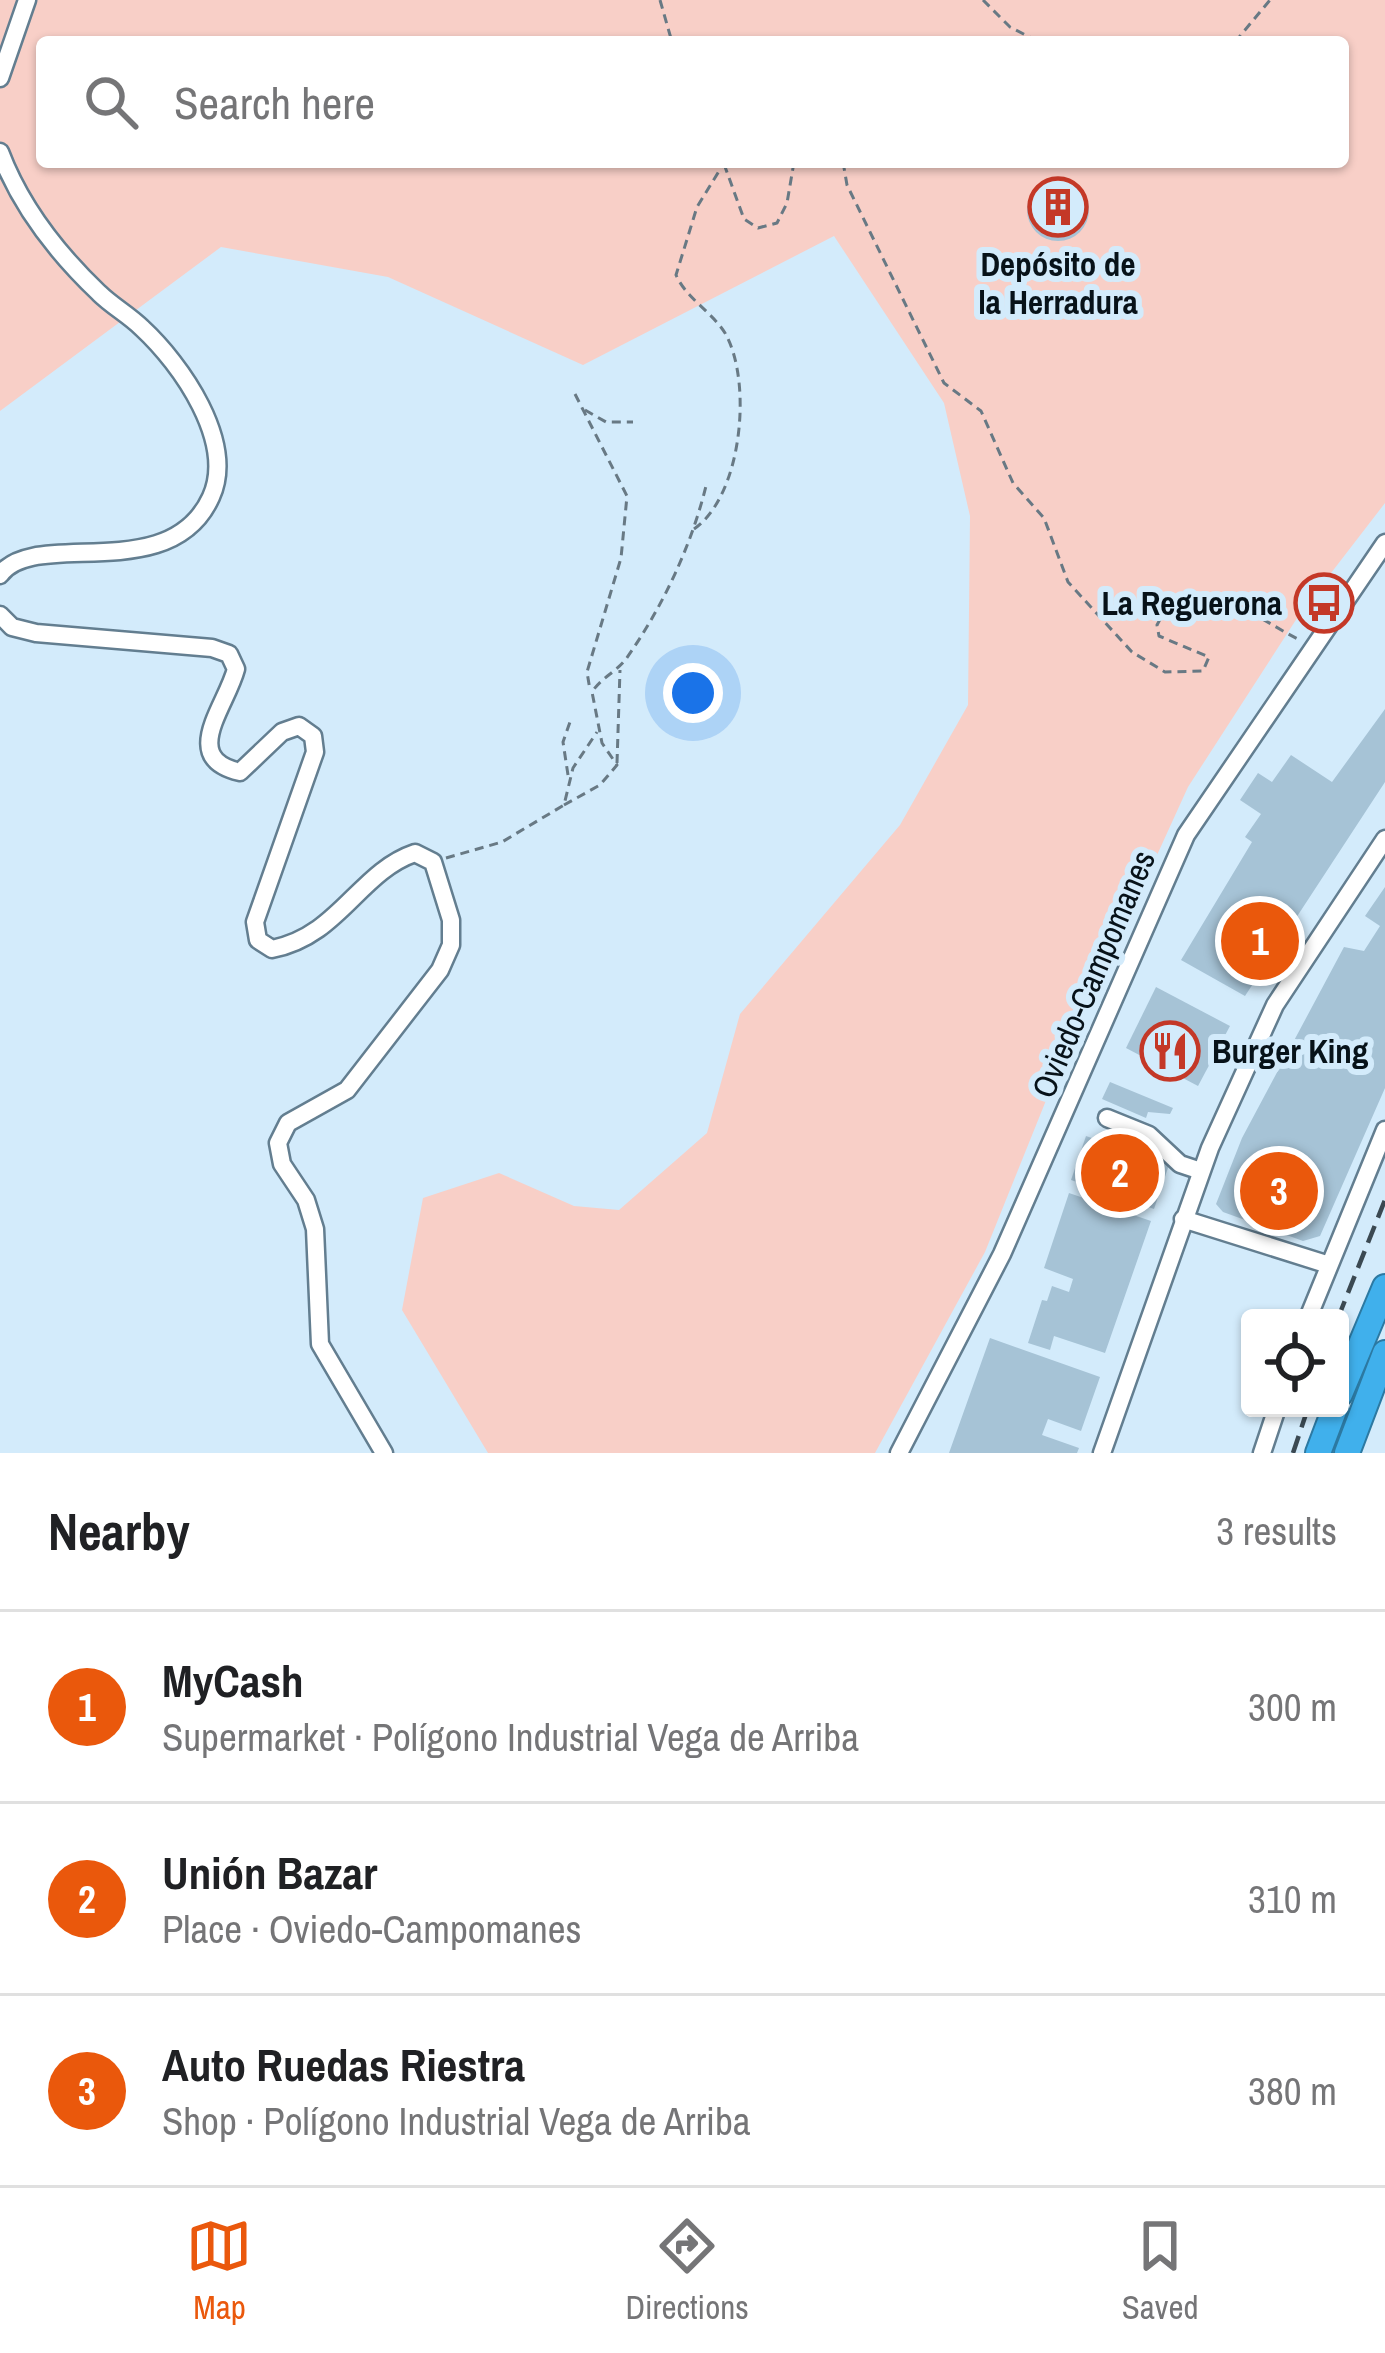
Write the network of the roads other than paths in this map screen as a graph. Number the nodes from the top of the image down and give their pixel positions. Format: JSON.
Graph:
{"nodes":[{"id":1,"x":27,"y":0,"type":"edge"},
{"id":2,"x":0,"y":78,"type":"edge"},
{"id":3,"x":0,"y":152,"type":"edge"},
{"id":4,"x":1385,"y":543,"type":"edge"},
{"id":5,"x":0,"y":574,"type":"edge"},
{"id":6,"x":0,"y":615,"type":"edge"},
{"id":7,"x":1385,"y":839,"type":"edge"},
{"id":8,"x":1107,"y":1118,"type":"dead end"},
{"id":9,"x":1385,"y":1130,"type":"edge"},
{"id":10,"x":1201,"y":1171,"type":"junction"},
{"id":11,"x":1183,"y":1219,"type":"junction"},
{"id":12,"x":1326,"y":1264,"type":"junction"},
{"id":13,"x":1385,"y":1286,"type":"edge"},
{"id":14,"x":1311,"y":1309,"type":"edge"},
{"id":15,"x":1385,"y":1353,"type":"edge"},
{"id":16,"x":1349,"y":1372,"type":"edge"},
{"id":17,"x":1274,"y":1417,"type":"edge"},
{"id":18,"x":1332,"y":1417,"type":"edge"},
{"id":19,"x":383,"y":1453,"type":"edge"},
{"id":20,"x":898,"y":1453,"type":"edge"},
{"id":21,"x":1102,"y":1453,"type":"edge"},
{"id":22,"x":1262,"y":1453,"type":"edge"},
{"id":23,"x":1318,"y":1453,"type":"edge"},
{"id":24,"x":1347,"y":1453,"type":"edge"}],
"edges":[{"from":1,"to":2,"type":"street"},
{"from":3,"to":5,"type":"street"},
{"from":4,"to":20,"type":"street","name":"Oviedo-Campomanes"},
{"from":6,"to":19,"type":"street"},
{"from":7,"to":10,"type":"street"},
{"from":8,"to":10,"type":"street"},
{"from":9,"to":12,"type":"street"},
{"from":10,"to":11,"type":"street"},
{"from":11,"to":12,"type":"street"},
{"from":11,"to":21,"type":"street"},
{"from":12,"to":14,"type":"street"},
{"from":13,"to":16,"type":"highway"},
{"from":15,"to":24,"type":"highway"},
{"from":17,"to":22,"type":"street"},
{"from":18,"to":23,"type":"highway"}]}
